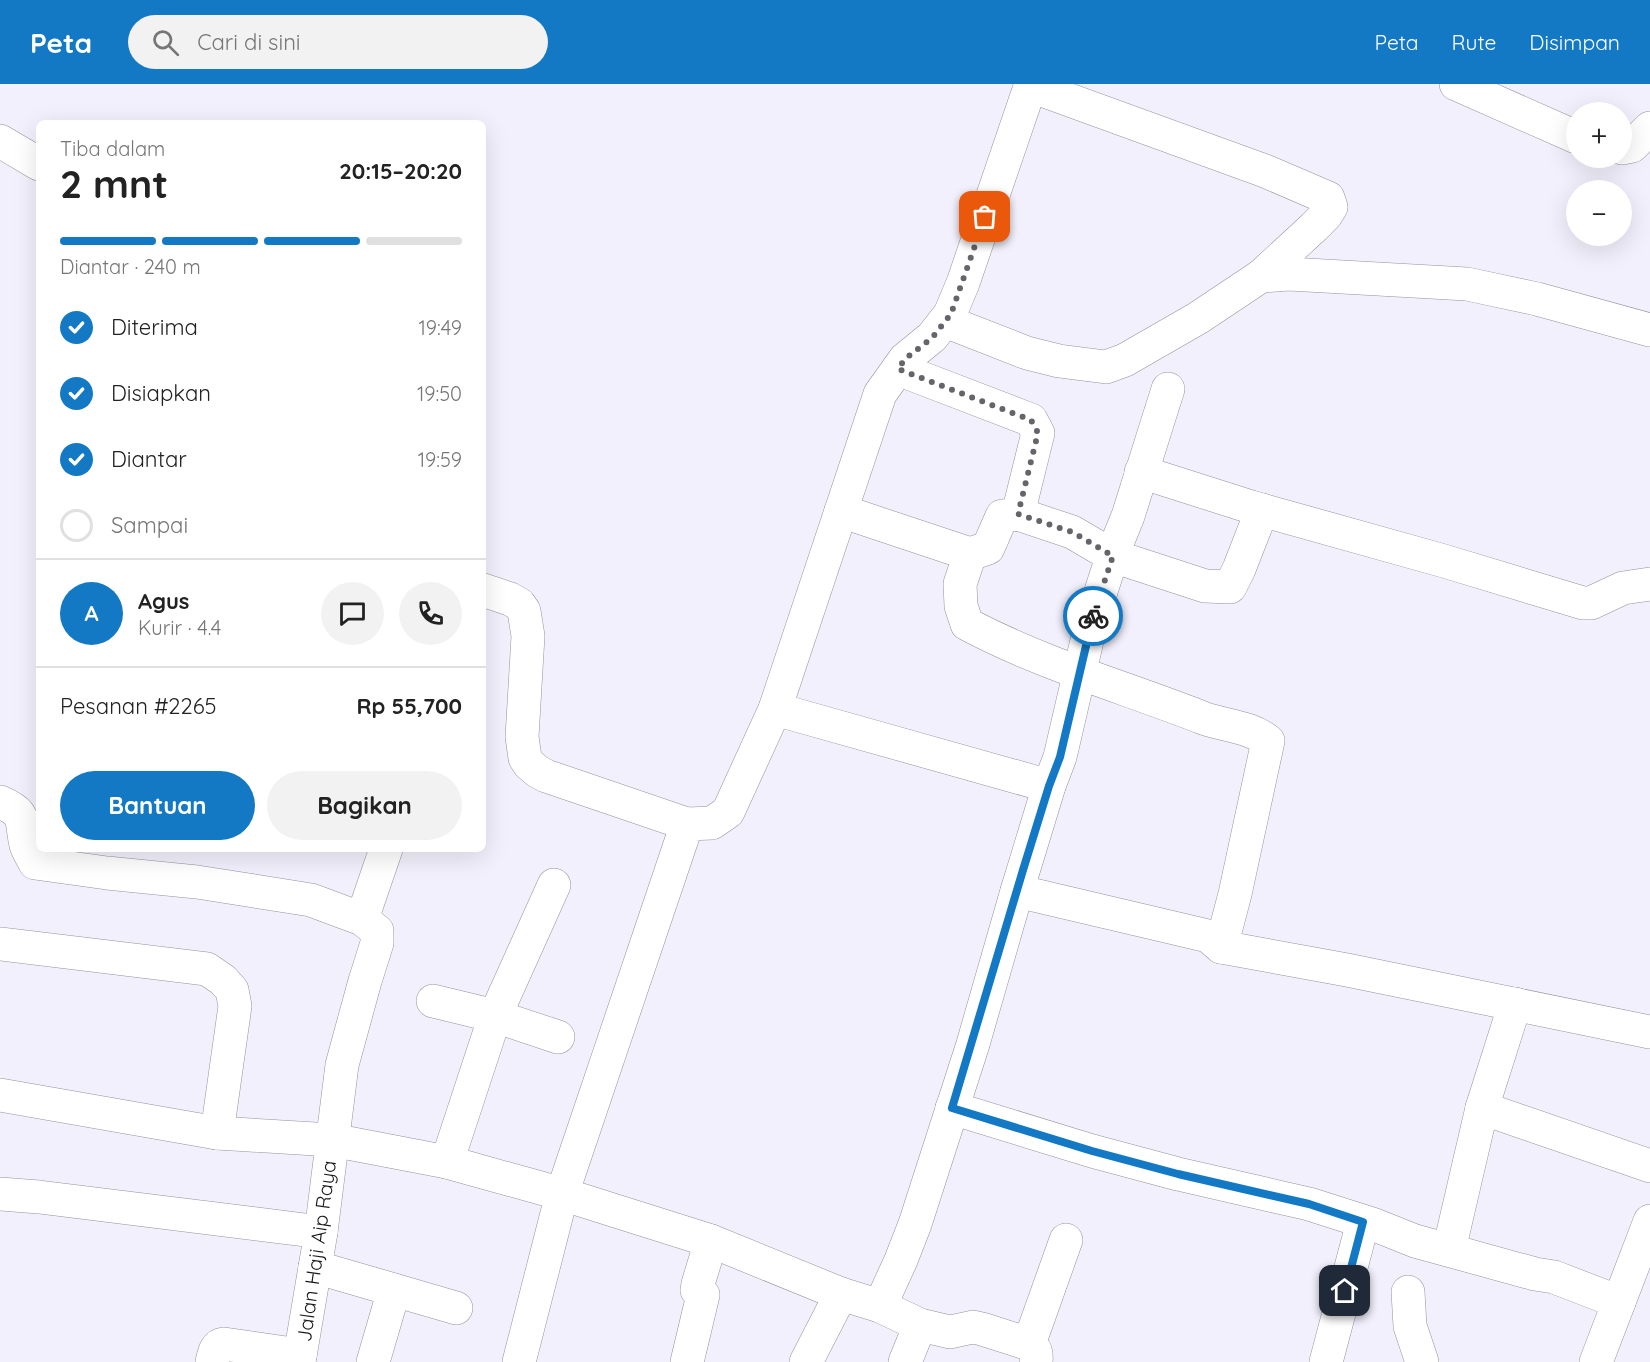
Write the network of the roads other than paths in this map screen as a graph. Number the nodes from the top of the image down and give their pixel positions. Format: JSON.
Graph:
{"nodes":[{"id":1,"x":1456,"y":84,"type":"edge"},
{"id":2,"x":1031,"y":85,"type":"edge"},
{"id":3,"x":1650,"y":128,"type":"edge"},
{"id":4,"x":1566,"y":133,"type":"edge"},
{"id":5,"x":0,"y":141,"type":"edge"},
{"id":6,"x":1632,"y":146,"type":"edge"},
{"id":7,"x":36,"y":162,"type":"edge"},
{"id":8,"x":1261,"y":276,"type":"junction"},
{"id":9,"x":945,"y":321,"type":"junction"},
{"id":10,"x":1650,"y":330,"type":"edge"},
{"id":11,"x":898,"y":369,"type":"junction"},
{"id":12,"x":1168,"y":389,"type":"dead end"},
{"id":13,"x":1141,"y":472,"type":"junction"},
{"id":14,"x":1262,"y":510,"type":"junction"},
{"id":15,"x":841,"y":511,"type":"junction"},
{"id":16,"x":1018,"y":514,"type":"junction"},
{"id":17,"x":970,"y":554,"type":"junction"},
{"id":18,"x":1113,"y":556,"type":"junction"},
{"id":19,"x":1650,"y":584,"type":"edge"},
{"id":20,"x":486,"y":591,"type":"edge"},
{"id":21,"x":1080,"y":672,"type":"junction"},
{"id":22,"x":775,"y":709,"type":"junction"},
{"id":23,"x":1049,"y":786,"type":"junction"},
{"id":24,"x":0,"y":802,"type":"edge"},
{"id":25,"x":687,"y":824,"type":"junction"},
{"id":26,"x":385,"y":852,"type":"edge"},
{"id":27,"x":554,"y":885,"type":"dead end"},
{"id":28,"x":1017,"y":891,"type":"junction"},
{"id":29,"x":362,"y":919,"type":"junction"},
{"id":30,"x":0,"y":944,"type":"edge"},
{"id":31,"x":1221,"y":946,"type":"junction"},
{"id":32,"x":434,"y":1001,"type":"dead end"},
{"id":33,"x":1515,"y":1004,"type":"junction"},
{"id":34,"x":495,"y":1016,"type":"junction"},
{"id":35,"x":1650,"y":1032,"type":"edge"},
{"id":36,"x":558,"y":1037,"type":"dead end"},
{"id":37,"x":0,"y":1095,"type":"edge"},
{"id":38,"x":952,"y":1108,"type":"junction"},
{"id":39,"x":1482,"y":1108,"type":"junction"},
{"id":40,"x":217,"y":1133,"type":"junction"},
{"id":41,"x":332,"y":1140,"type":"junction"},
{"id":42,"x":447,"y":1162,"type":"junction"},
{"id":43,"x":1650,"y":1166,"type":"edge"},
{"id":44,"x":0,"y":1194,"type":"edge"},
{"id":45,"x":562,"y":1194,"type":"junction"},
{"id":46,"x":1650,"y":1221,"type":"edge"},
{"id":47,"x":1363,"y":1222,"type":"junction"},
{"id":48,"x":321,"y":1232,"type":"junction"},
{"id":49,"x":1065,"y":1240,"type":"dead end"},
{"id":50,"x":711,"y":1241,"type":"junction"},
{"id":51,"x":1449,"y":1250,"type":"junction"},
{"id":52,"x":315,"y":1267,"type":"junction"},
{"id":53,"x":394,"y":1290,"type":"junction"},
{"id":54,"x":1408,"y":1292,"type":"dead end"},
{"id":55,"x":841,"y":1294,"type":"junction"},
{"id":56,"x":1619,"y":1302,"type":"junction"},
{"id":57,"x":880,"y":1306,"type":"junction"},
{"id":58,"x":456,"y":1308,"type":"dead end"},
{"id":59,"x":920,"y":1325,"type":"junction"},
{"id":60,"x":1033,"y":1353,"type":"edge"},
{"id":61,"x":299,"y":1358,"type":"edge"},
{"id":62,"x":212,"y":1362,"type":"edge"},
{"id":63,"x":373,"y":1362,"type":"edge"},
{"id":64,"x":519,"y":1362,"type":"edge"},
{"id":65,"x":688,"y":1362,"type":"edge"},
{"id":66,"x":806,"y":1362,"type":"edge"},
{"id":67,"x":905,"y":1362,"type":"edge"},
{"id":68,"x":1326,"y":1362,"type":"edge"},
{"id":69,"x":1422,"y":1362,"type":"edge"},
{"id":70,"x":1596,"y":1362,"type":"edge"}],
"edges":[{"from":1,"to":4,"type":"street"},
{"from":2,"to":8,"type":"street"},
{"from":2,"to":9,"type":"street"},
{"from":3,"to":6,"type":"street"},
{"from":5,"to":7,"type":"street"},
{"from":8,"to":9,"type":"street"},
{"from":8,"to":10,"type":"street"},
{"from":9,"to":11,"type":"street"},
{"from":11,"to":15,"type":"street"},
{"from":11,"to":16,"type":"street"},
{"from":12,"to":13,"type":"street"},
{"from":13,"to":14,"type":"street"},
{"from":13,"to":18,"type":"street"},
{"from":14,"to":18,"type":"street"},
{"from":14,"to":19,"type":"street"},
{"from":15,"to":17,"type":"street"},
{"from":15,"to":22,"type":"street"},
{"from":16,"to":17,"type":"street"},
{"from":16,"to":18,"type":"street"},
{"from":17,"to":21,"type":"street"},
{"from":18,"to":21,"type":"street"},
{"from":20,"to":25,"type":"street"},
{"from":21,"to":23,"type":"street"},
{"from":21,"to":31,"type":"street"},
{"from":22,"to":23,"type":"street"},
{"from":22,"to":25,"type":"street"},
{"from":23,"to":28,"type":"street"},
{"from":24,"to":29,"type":"street"},
{"from":25,"to":45,"type":"street"},
{"from":26,"to":29,"type":"street"},
{"from":27,"to":34,"type":"street"},
{"from":28,"to":31,"type":"street"},
{"from":28,"to":38,"type":"street"},
{"from":29,"to":41,"type":"street","name":"Jalan Haji Aip Raya"},
{"from":30,"to":40,"type":"street"},
{"from":31,"to":33,"type":"street"},
{"from":32,"to":34,"type":"street"},
{"from":33,"to":35,"type":"street"},
{"from":33,"to":39,"type":"street"},
{"from":34,"to":36,"type":"street"},
{"from":34,"to":42,"type":"street"},
{"from":37,"to":40,"type":"street"},
{"from":38,"to":47,"type":"street"},
{"from":38,"to":57,"type":"street"},
{"from":39,"to":43,"type":"street"},
{"from":39,"to":51,"type":"street"},
{"from":40,"to":41,"type":"street"},
{"from":41,"to":42,"type":"street"},
{"from":41,"to":48,"type":"street","name":"Jalan Haji Aip Raya"},
{"from":42,"to":45,"type":"street"},
{"from":44,"to":48,"type":"street"},
{"from":45,"to":50,"type":"street"},
{"from":45,"to":64,"type":"street"},
{"from":46,"to":56,"type":"street"},
{"from":47,"to":51,"type":"street"},
{"from":47,"to":68,"type":"street"},
{"from":48,"to":52,"type":"street","name":"Jalan Haji Aip Raya"},
{"from":49,"to":60,"type":"street"},
{"from":50,"to":55,"type":"street"},
{"from":50,"to":65,"type":"street"},
{"from":51,"to":56,"type":"street"},
{"from":52,"to":53,"type":"street"},
{"from":52,"to":61,"type":"street","name":"Jalan Haji Aip Raya"},
{"from":53,"to":58,"type":"street"},
{"from":53,"to":63,"type":"street"},
{"from":54,"to":69,"type":"street"},
{"from":55,"to":57,"type":"street"},
{"from":55,"to":66,"type":"street"},
{"from":56,"to":70,"type":"street"},
{"from":57,"to":59,"type":"street"},
{"from":59,"to":60,"type":"street"},
{"from":59,"to":67,"type":"street"},
{"from":61,"to":62,"type":"street"}]}
